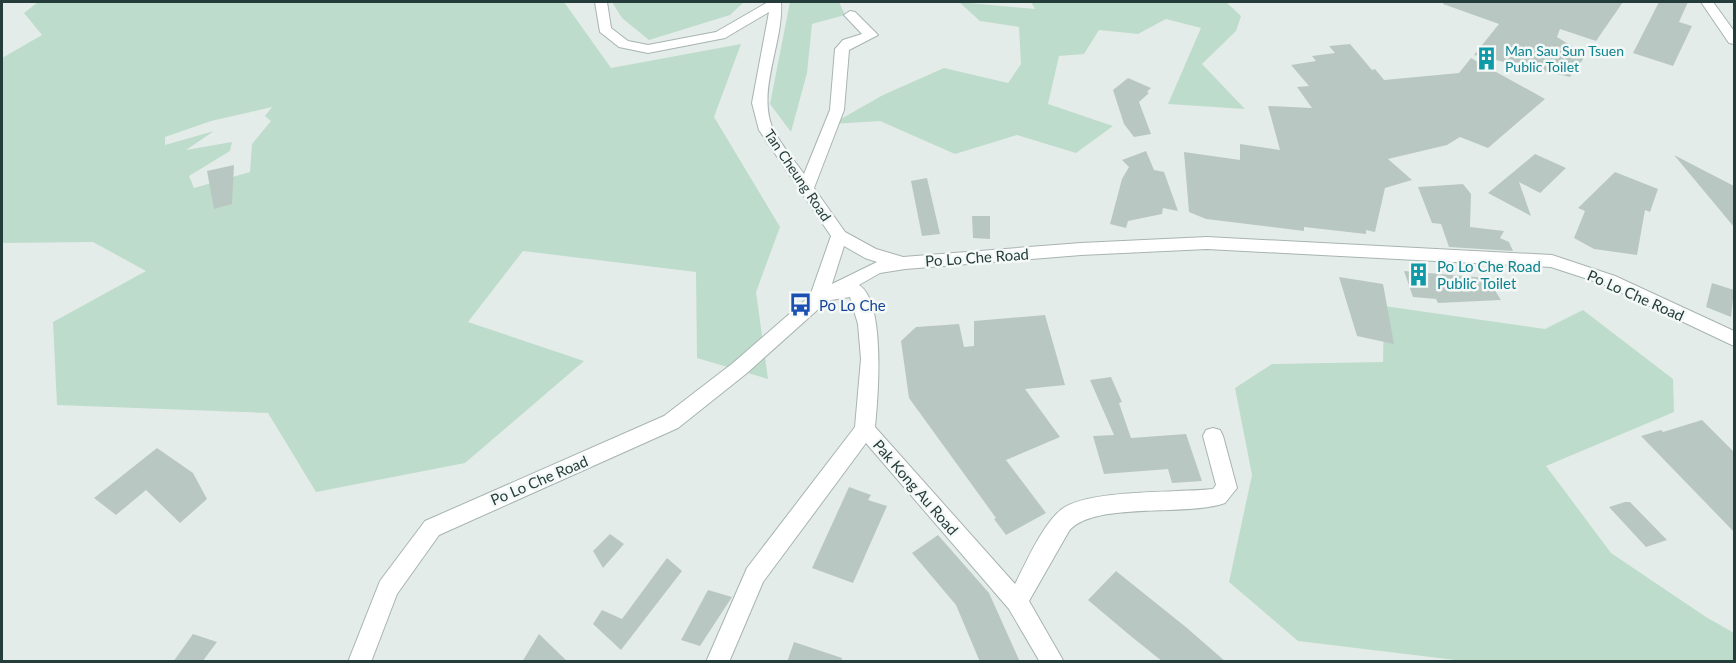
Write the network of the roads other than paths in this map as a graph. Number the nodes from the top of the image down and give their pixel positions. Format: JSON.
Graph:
{"nodes":[{"id":1,"x":601,"y":2,"type":"edge"},
{"id":2,"x":776,"y":2,"type":"edge"},
{"id":3,"x":1707,"y":2,"type":"edge"},
{"id":4,"x":850,"y":15,"type":"dead end"},
{"id":5,"x":1734,"y":40,"type":"edge"},
{"id":6,"x":806,"y":188,"type":"junction"},
{"id":7,"x":839,"y":236,"type":"junction"},
{"id":8,"x":905,"y":263,"type":"junction"},
{"id":9,"x":818,"y":299,"type":"junction"},
{"id":10,"x":1734,"y":339,"type":"edge"},
{"id":11,"x":865,"y":429,"type":"junction"},
{"id":12,"x":1213,"y":436,"type":"dead end"},
{"id":13,"x":1017,"y":602,"type":"junction"},
{"id":14,"x":359,"y":662,"type":"edge"},
{"id":15,"x":717,"y":662,"type":"edge"},
{"id":16,"x":1053,"y":662,"type":"edge"}],
"edges":[{"from":1,"to":2,"type":"street","name":"Tan Cheung Road"},
{"from":2,"to":6,"type":"street","name":"Tan Cheung Road"},
{"from":3,"to":5,"type":"street"},
{"from":4,"to":6,"type":"street"},
{"from":6,"to":7,"type":"street","name":"Tan Cheung Road"},
{"from":7,"to":8,"type":"street","name":"Tan Cheung Road"},
{"from":7,"to":9,"type":"street","name":"Tan Cheung Road"},
{"from":8,"to":9,"type":"street","name":"Po Lo Che Road"},
{"from":8,"to":10,"type":"street","name":"Po Lo Che Road"},
{"from":9,"to":11,"type":"street","name":"Pak Kong Au Road"},
{"from":9,"to":14,"type":"street","name":"Po Lo Che Road"},
{"from":11,"to":13,"type":"street","name":"Pak Kong Au Road"},
{"from":11,"to":15,"type":"street"},
{"from":12,"to":13,"type":"street"},
{"from":13,"to":16,"type":"street","name":"Pak Kong Au Road"}]}
